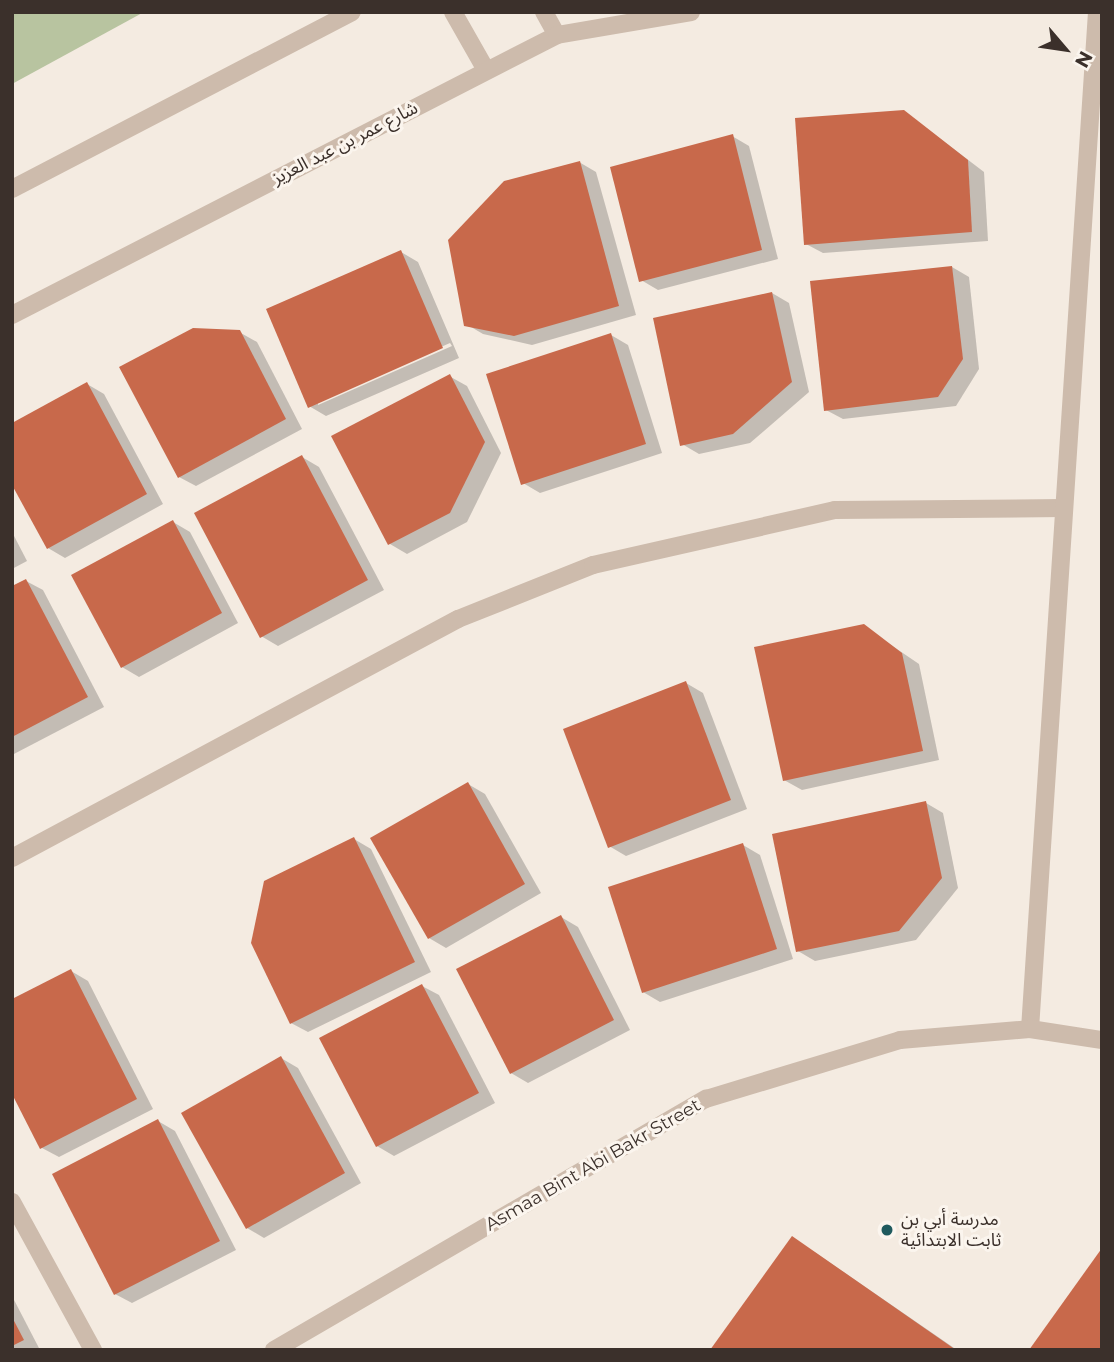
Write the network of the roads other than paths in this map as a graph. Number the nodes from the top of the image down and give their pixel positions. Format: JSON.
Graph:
{"nodes":[{"id":1,"x":352,"y":12,"type":"edge"},
{"id":2,"x":453,"y":12,"type":"edge"},
{"id":3,"x":544,"y":12,"type":"edge"},
{"id":4,"x":691,"y":12,"type":"edge"},
{"id":5,"x":1097,"y":12,"type":"edge"},
{"id":6,"x":557,"y":35,"type":"junction"},
{"id":7,"x":486,"y":70,"type":"junction"},
{"id":8,"x":12,"y":189,"type":"edge"},
{"id":9,"x":12,"y":315,"type":"edge"},
{"id":10,"x":1064,"y":508,"type":"junction"},
{"id":11,"x":12,"y":858,"type":"edge"},
{"id":12,"x":1030,"y":1028,"type":"junction"},
{"id":13,"x":1102,"y":1040,"type":"edge"},
{"id":14,"x":12,"y":1202,"type":"edge"},
{"id":15,"x":93,"y":1350,"type":"edge"},
{"id":16,"x":274,"y":1350,"type":"edge"}],
"edges":[{"from":1,"to":8,"type":"street"},
{"from":2,"to":7,"type":"street"},
{"from":3,"to":6,"type":"street"},
{"from":4,"to":6,"type":"street","name":"شارع عمر بن عبد العزيز"},
{"from":5,"to":10,"type":"street"},
{"from":6,"to":7,"type":"street","name":"شارع عمر بن عبد العزيز"},
{"from":7,"to":9,"type":"street","name":"شارع عمر بن عبد العزيز"},
{"from":10,"to":11,"type":"street"},
{"from":10,"to":12,"type":"street"},
{"from":12,"to":13,"type":"street","name":"Asmaa Bint Abi Bakr Street"},
{"from":12,"to":16,"type":"street","name":"Asmaa Bint Abi Bakr Street"},
{"from":14,"to":15,"type":"street"}]}
